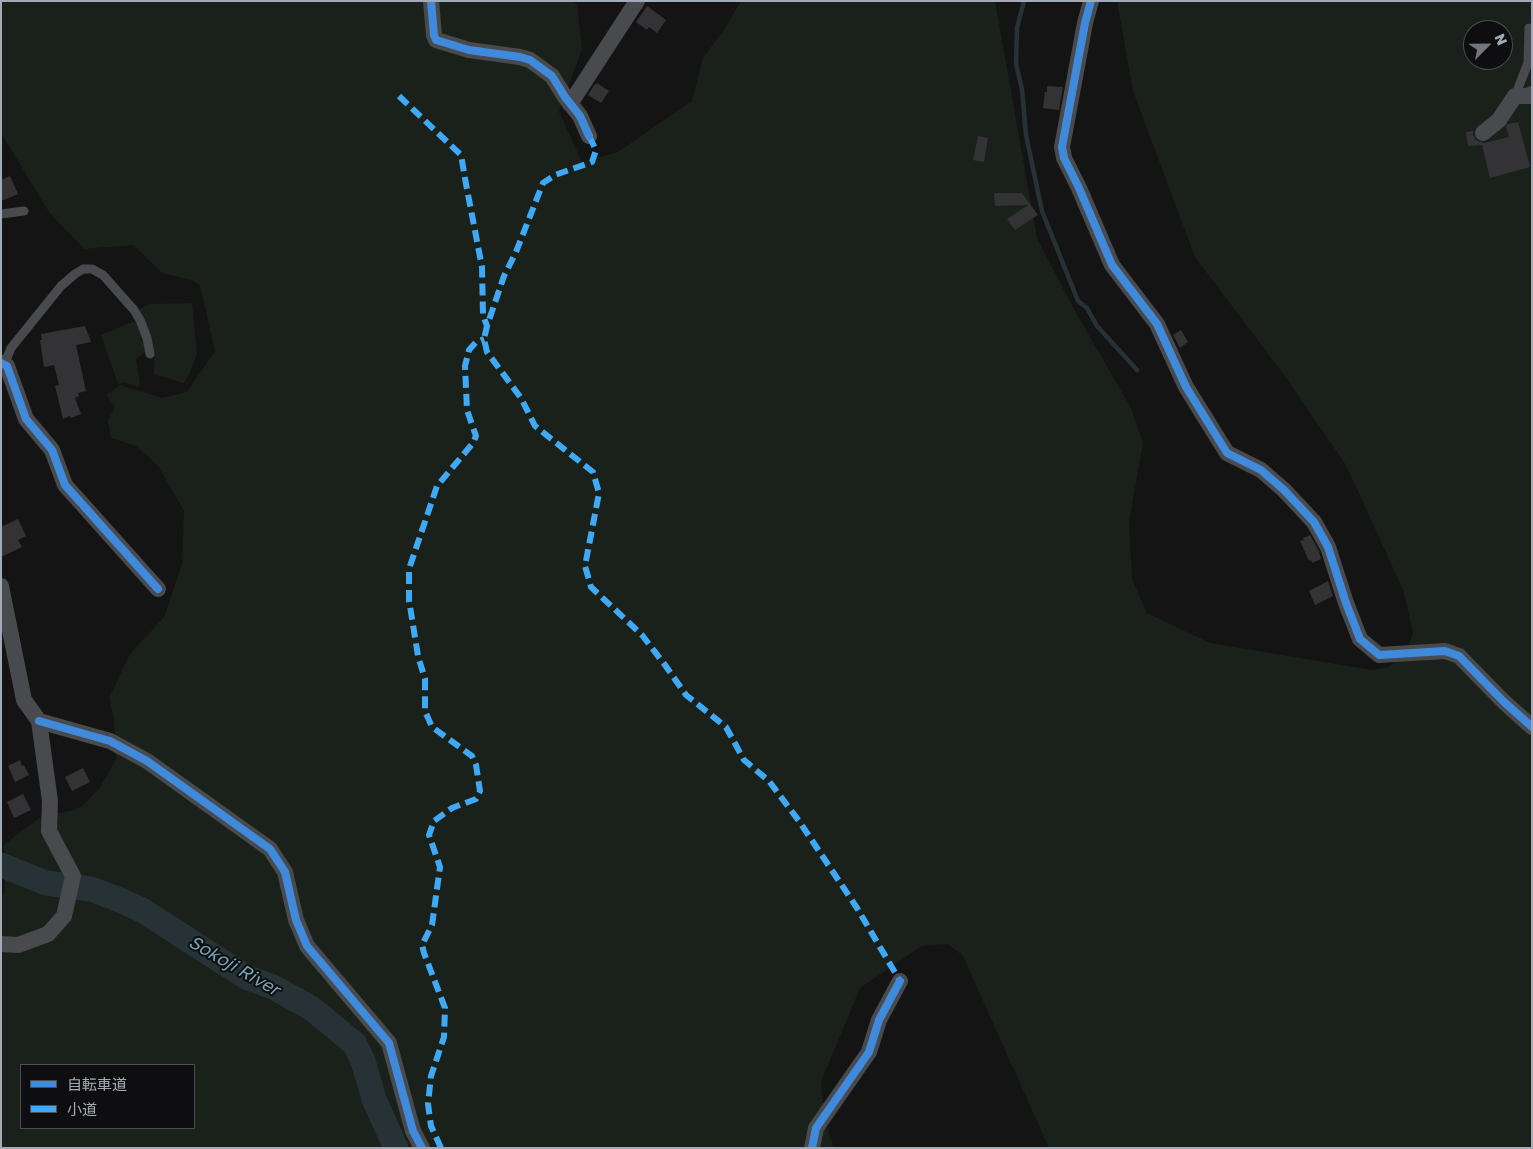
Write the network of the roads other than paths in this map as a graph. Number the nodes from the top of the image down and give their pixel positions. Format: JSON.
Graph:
{"nodes":[{"id":1,"x":431,"y":1,"type":"edge"},
{"id":2,"x":637,"y":1,"type":"edge"},
{"id":3,"x":1091,"y":1,"type":"edge"},
{"id":4,"x":1529,"y":28,"type":"dead end"},
{"id":5,"x":1532,"y":94,"type":"edge"},
{"id":6,"x":1515,"y":96,"type":"junction"},
{"id":7,"x":570,"y":104,"type":"junction"},
{"id":8,"x":1483,"y":133,"type":"dead end"},
{"id":9,"x":589,"y":136,"type":"dead end"},
{"id":10,"x":24,"y":211,"type":"dead end"},
{"id":11,"x":1,"y":214,"type":"edge"},
{"id":12,"x":150,"y":354,"type":"dead end"},
{"id":13,"x":3,"y":364,"type":"edge"},
{"id":14,"x":1,"y":586,"type":"edge"},
{"id":15,"x":158,"y":589,"type":"dead end"},
{"id":16,"x":39,"y":721,"type":"junction"},
{"id":17,"x":1532,"y":727,"type":"edge"},
{"id":18,"x":1,"y":944,"type":"edge"},
{"id":19,"x":900,"y":981,"type":"dead end"},
{"id":20,"x":422,"y":1148,"type":"edge"},
{"id":21,"x":812,"y":1148,"type":"edge"}],
"edges":[{"from":1,"to":7,"type":"street"},
{"from":2,"to":7,"type":"street"},
{"from":3,"to":17,"type":"street"},
{"from":4,"to":6,"type":"lane"},
{"from":5,"to":6,"type":"street"},
{"from":6,"to":8,"type":"street"},
{"from":7,"to":9,"type":"street"},
{"from":10,"to":11,"type":"lane"},
{"from":12,"to":13,"type":"lane"},
{"from":13,"to":15,"type":"street"},
{"from":14,"to":16,"type":"street"},
{"from":16,"to":18,"type":"street"},
{"from":16,"to":20,"type":"street"},
{"from":19,"to":21,"type":"street"}]}
